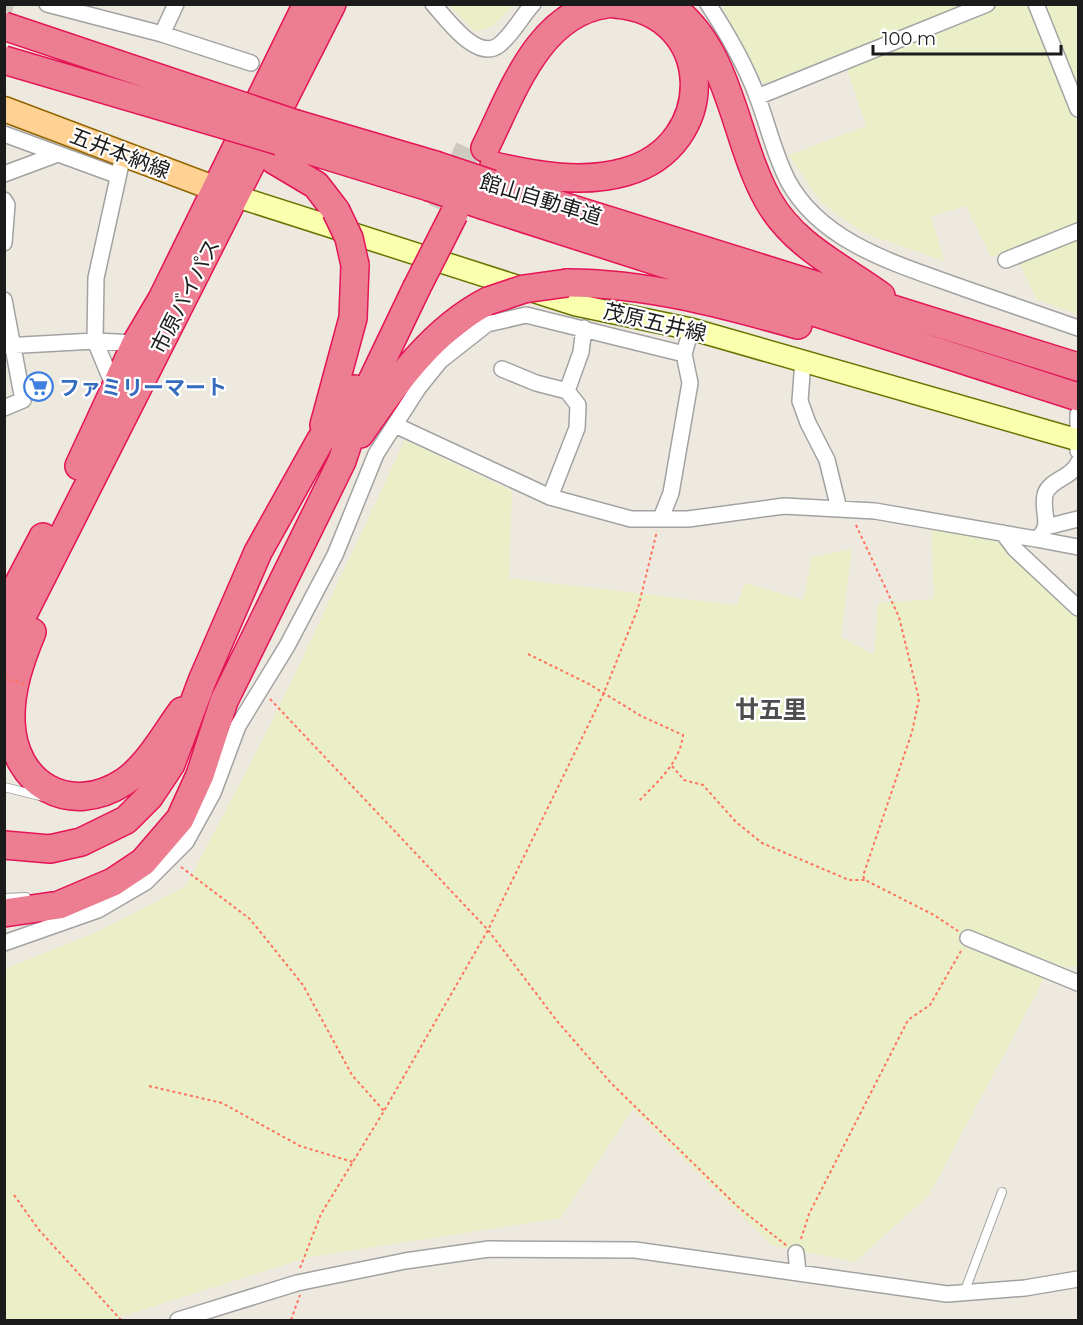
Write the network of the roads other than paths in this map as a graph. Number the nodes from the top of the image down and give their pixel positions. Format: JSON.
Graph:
{"nodes":[{"id":1,"x":47,"y":4,"type":"edge"},
{"id":2,"x":177,"y":4,"type":"edge"},
{"id":3,"x":308,"y":4,"type":"edge"},
{"id":4,"x":332,"y":4,"type":"edge"},
{"id":5,"x":433,"y":4,"type":"edge"},
{"id":6,"x":533,"y":4,"type":"edge"},
{"id":7,"x":559,"y":4,"type":"edge"},
{"id":8,"x":607,"y":4,"type":"edge"},
{"id":9,"x":615,"y":4,"type":"edge"},
{"id":10,"x":667,"y":4,"type":"edge"},
{"id":11,"x":708,"y":4,"type":"edge"},
{"id":12,"x":987,"y":4,"type":"edge"},
{"id":13,"x":1036,"y":4,"type":"edge"},
{"id":14,"x":4,"y":26,"type":"edge"},
{"id":15,"x":162,"y":34,"type":"junction"},
{"id":16,"x":4,"y":60,"type":"edge"},
{"id":17,"x":251,"y":63,"type":"dead end"},
{"id":18,"x":757,"y":97,"type":"junction"},
{"id":19,"x":4,"y":109,"type":"edge"},
{"id":20,"x":1078,"y":109,"type":"edge"},
{"id":21,"x":4,"y":134,"type":"edge"},
{"id":22,"x":290,"y":136,"type":"junction"},
{"id":23,"x":55,"y":155,"type":"junction"},
{"id":24,"x":120,"y":165,"type":"junction"},
{"id":25,"x":4,"y":174,"type":"edge"},
{"id":26,"x":463,"y":178,"type":"junction"},
{"id":27,"x":225,"y":193,"type":"junction"},
{"id":28,"x":4,"y":200,"type":"edge"},
{"id":29,"x":1078,"y":231,"type":"edge"},
{"id":30,"x":4,"y":243,"type":"edge"},
{"id":31,"x":1006,"y":260,"type":"dead end"},
{"id":32,"x":412,"y":285,"type":"junction"},
{"id":33,"x":4,"y":300,"type":"edge"},
{"id":34,"x":897,"y":312,"type":"junction"},
{"id":35,"x":1076,"y":323,"type":"edge"},
{"id":36,"x":584,"y":328,"type":"junction"},
{"id":37,"x":691,"y":329,"type":"junction"},
{"id":38,"x":95,"y":341,"type":"junction"},
{"id":39,"x":136,"y":343,"type":"junction"},
{"id":40,"x":8,"y":345,"type":"edge"},
{"id":41,"x":684,"y":354,"type":"junction"},
{"id":42,"x":803,"y":360,"type":"junction"},
{"id":43,"x":1067,"y":363,"type":"edge"},
{"id":44,"x":502,"y":369,"type":"dead end"},
{"id":45,"x":115,"y":389,"type":"junction"},
{"id":46,"x":1052,"y":389,"type":"junction"},
{"id":47,"x":567,"y":391,"type":"junction"},
{"id":48,"x":1078,"y":398,"type":"edge"},
{"id":49,"x":4,"y":408,"type":"edge"},
{"id":50,"x":1078,"y":414,"type":"edge"},
{"id":51,"x":394,"y":425,"type":"junction"},
{"id":52,"x":320,"y":441,"type":"junction"},
{"id":53,"x":1078,"y":444,"type":"edge"},
{"id":54,"x":342,"y":461,"type":"junction"},
{"id":55,"x":1078,"y":463,"type":"edge"},
{"id":56,"x":549,"y":497,"type":"junction"},
{"id":57,"x":845,"y":510,"type":"junction"},
{"id":58,"x":76,"y":513,"type":"junction"},
{"id":59,"x":661,"y":518,"type":"junction"},
{"id":60,"x":1078,"y":519,"type":"edge"},
{"id":61,"x":1003,"y":533,"type":"junction"},
{"id":62,"x":1041,"y":533,"type":"junction"},
{"id":63,"x":1078,"y":547,"type":"edge"},
{"id":64,"x":1078,"y":608,"type":"edge"},
{"id":65,"x":4,"y":610,"type":"edge"},
{"id":66,"x":4,"y":652,"type":"edge"},
{"id":67,"x":202,"y":681,"type":"junction"},
{"id":68,"x":224,"y":701,"type":"junction"},
{"id":69,"x":4,"y":787,"type":"edge"},
{"id":70,"x":65,"y":796,"type":"junction"},
{"id":71,"x":4,"y":845,"type":"edge"},
{"id":72,"x":4,"y":861,"type":"edge"},
{"id":73,"x":39,"y":897,"type":"dead end"},
{"id":74,"x":51,"y":897,"type":"dead end"},
{"id":75,"x":4,"y":898,"type":"edge"},
{"id":76,"x":78,"y":898,"type":"junction"},
{"id":77,"x":4,"y":913,"type":"edge"},
{"id":78,"x":4,"y":931,"type":"edge"},
{"id":79,"x":35,"y":931,"type":"junction"},
{"id":80,"x":968,"y":938,"type":"road end"},
{"id":81,"x":4,"y":943,"type":"edge"},
{"id":82,"x":1078,"y":983,"type":"edge"},
{"id":83,"x":1002,"y":1192,"type":"dead end"},
{"id":84,"x":796,"y":1253,"type":"road end"},
{"id":85,"x":798,"y":1272,"type":"junction"},
{"id":86,"x":1078,"y":1279,"type":"edge"},
{"id":87,"x":963,"y":1294,"type":"junction"},
{"id":88,"x":178,"y":1320,"type":"edge"}],
"edges":[{"from":1,"to":15,"type":"street"},
{"from":2,"to":15,"type":"street"},
{"from":3,"to":27,"type":"highway","name":"市原バイパス"},
{"from":4,"to":27,"type":"highway","name":"市原バイパス"},
{"from":5,"to":6,"type":"street"},
{"from":7,"to":26,"type":"highway"},
{"from":8,"to":26,"type":"highway"},
{"from":9,"to":26,"type":"highway"},
{"from":10,"to":34,"type":"highway"},
{"from":11,"to":18,"type":"street"},
{"from":12,"to":18,"type":"street"},
{"from":13,"to":20,"type":"street"},
{"from":14,"to":22,"type":"highway","name":"館山自動車道","bridge":true},
{"from":15,"to":17,"type":"street"},
{"from":16,"to":22,"type":"highway","name":"館山自動車道","bridge":true},
{"from":18,"to":35,"type":"street"},
{"from":19,"to":24,"type":"main road","name":"五井本納線"},
{"from":21,"to":23,"type":"street"},
{"from":22,"to":26,"type":"highway","name":"館山自動車道"},
{"from":22,"to":26,"type":"highway"},
{"from":22,"to":52,"type":"highway","bridge":true},
{"from":23,"to":24,"type":"street"},
{"from":23,"to":25,"type":"street"},
{"from":24,"to":27,"type":"main road","name":"五井本納線"},
{"from":24,"to":38,"type":"street"},
{"from":26,"to":32,"type":"highway"},
{"from":26,"to":34,"type":"highway","name":"館山自動車道"},
{"from":26,"to":46,"type":"highway","name":"館山自動車道"},
{"from":27,"to":37,"type":"main road","name":"茂原五井線"},
{"from":27,"to":39,"type":"highway","name":"市原バイパス"},
{"from":27,"to":58,"type":"highway","name":"市原バイパス"},
{"from":28,"to":30,"type":"street"},
{"from":29,"to":31,"type":"street"},
{"from":32,"to":52,"type":"highway"},
{"from":32,"to":54,"type":"highway"},
{"from":33,"to":40,"type":"street"},
{"from":34,"to":43,"type":"highway","name":"館山自動車道"},
{"from":36,"to":41,"type":"street"},
{"from":36,"to":47,"type":"street"},
{"from":36,"to":51,"type":"street"},
{"from":37,"to":41,"type":"street"},
{"from":37,"to":42,"type":"main road","name":"茂原五井線"},
{"from":38,"to":39,"type":"street"},
{"from":38,"to":40,"type":"street"},
{"from":38,"to":45,"type":"street"},
{"from":39,"to":45,"type":"highway","name":"市原バイパス"},
{"from":40,"to":49,"type":"street"},
{"from":41,"to":59,"type":"street"},
{"from":42,"to":53,"type":"main road","name":"茂原五井線"},
{"from":42,"to":57,"type":"street"},
{"from":44,"to":47,"type":"street"},
{"from":45,"to":65,"type":"highway","name":"市原バイパス"},
{"from":46,"to":48,"type":"highway","name":"館山自動車道"},
{"from":46,"to":54,"type":"highway","bridge":true},
{"from":47,"to":56,"type":"street"},
{"from":50,"to":53,"type":"street"},
{"from":51,"to":56,"type":"street"},
{"from":51,"to":79,"type":"street"},
{"from":52,"to":67,"type":"highway"},
{"from":54,"to":68,"type":"highway"},
{"from":55,"to":62,"type":"street"},
{"from":56,"to":59,"type":"street"},
{"from":57,"to":59,"type":"street"},
{"from":57,"to":61,"type":"street"},
{"from":58,"to":66,"type":"highway","name":"市原バイパス"},
{"from":58,"to":70,"type":"highway"},
{"from":60,"to":62,"type":"street"},
{"from":61,"to":62,"type":"street"},
{"from":61,"to":64,"type":"street"},
{"from":62,"to":63,"type":"street"},
{"from":67,"to":70,"type":"highway"},
{"from":67,"to":71,"type":"highway"},
{"from":68,"to":72,"type":"highway"},
{"from":68,"to":76,"type":"highway"},
{"from":69,"to":70,"type":"lane"},
{"from":73,"to":75,"type":"lane"},
{"from":74,"to":76,"type":"lane"},
{"from":76,"to":77,"type":"highway"},
{"from":78,"to":79,"type":"street"},
{"from":79,"to":81,"type":"street"},
{"from":80,"to":82,"type":"street"},
{"from":83,"to":87,"type":"lane"},
{"from":84,"to":85,"type":"street"},
{"from":85,"to":87,"type":"street"},
{"from":85,"to":88,"type":"street"},
{"from":86,"to":87,"type":"street"}]}
